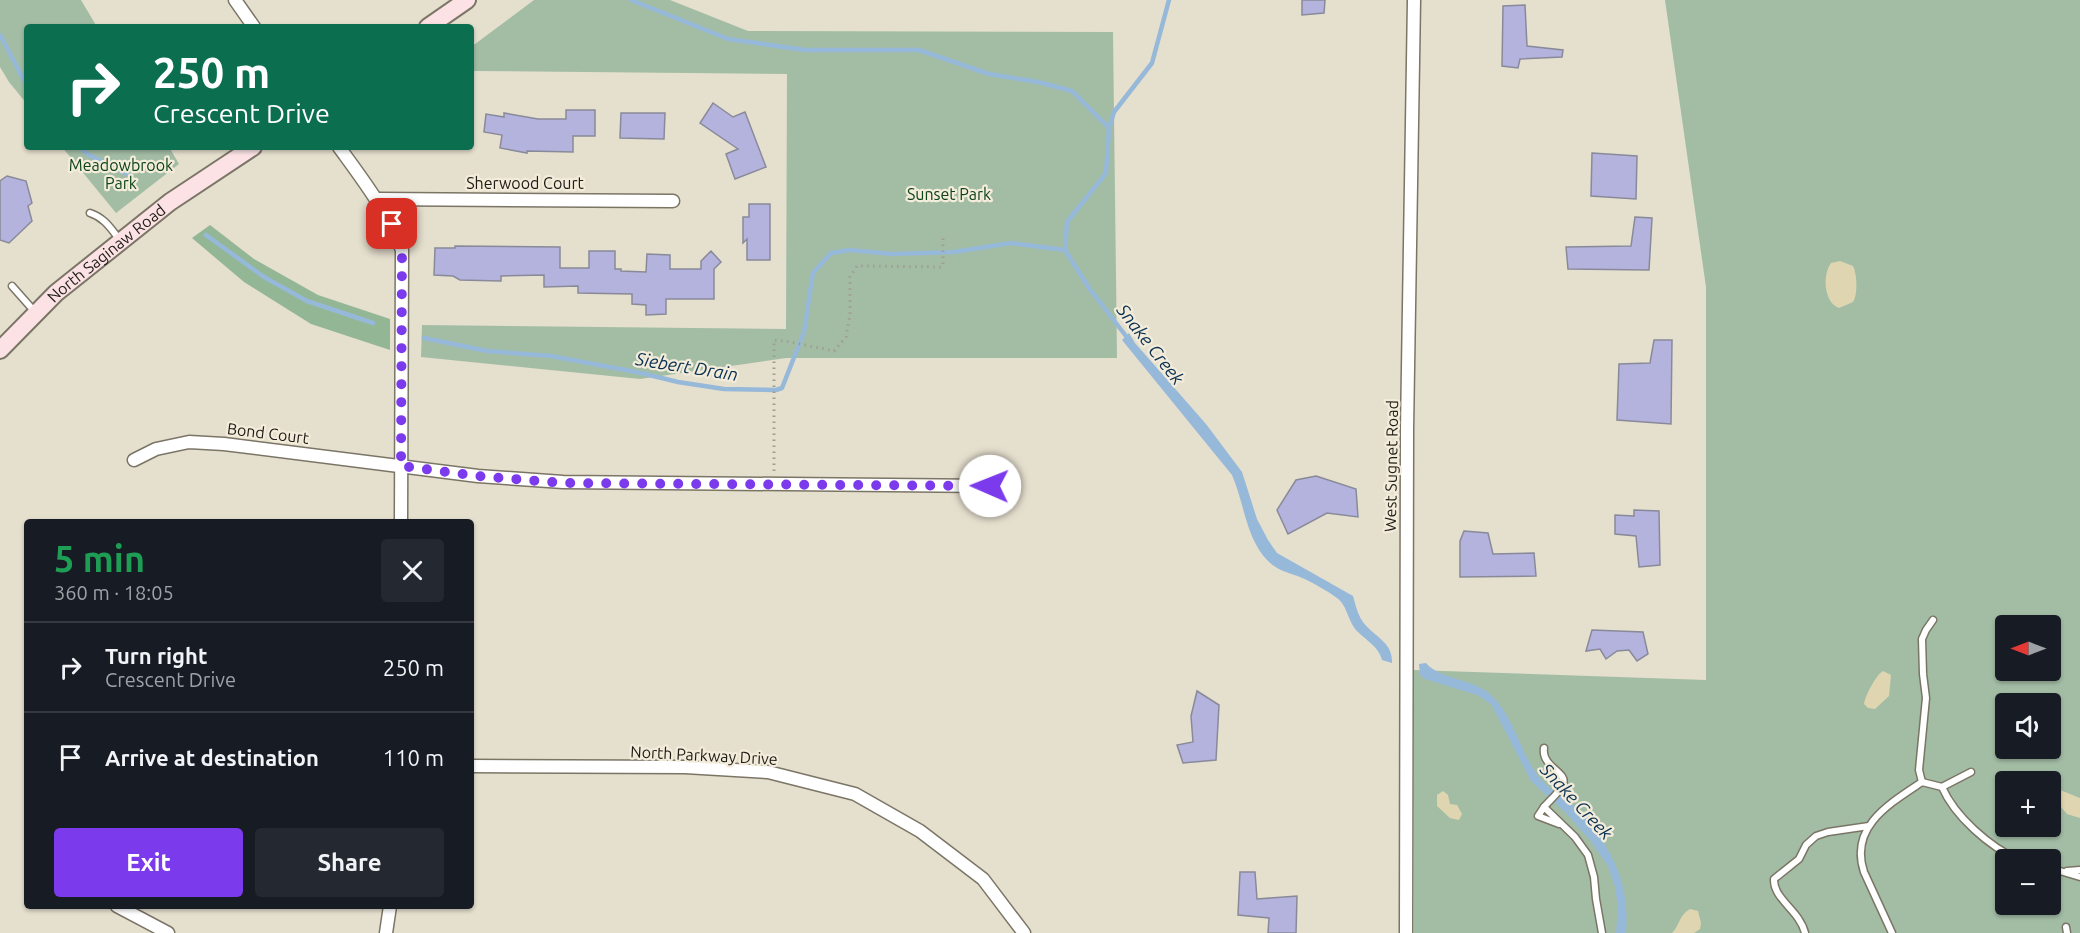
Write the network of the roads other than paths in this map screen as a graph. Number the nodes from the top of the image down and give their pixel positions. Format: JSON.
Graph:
{"nodes":[{"id":1,"x":235,"y":0,"type":"edge"},
{"id":2,"x":467,"y":0,"type":"edge"},
{"id":3,"x":1414,"y":0,"type":"edge"},
{"id":4,"x":252,"y":24,"type":"edge"},
{"id":5,"x":432,"y":24,"type":"edge"},
{"id":6,"x":248,"y":150,"type":"edge"},
{"id":7,"x":341,"y":150,"type":"edge"},
{"id":8,"x":377,"y":199,"type":"junction"},
{"id":9,"x":673,"y":201,"type":"dead end"},
{"id":10,"x":90,"y":213,"type":"dead end"},
{"id":11,"x":121,"y":242,"type":"junction"},
{"id":12,"x":12,"y":286,"type":"dead end"},
{"id":13,"x":36,"y":313,"type":"junction"},
{"id":14,"x":0,"y":350,"type":"edge"},
{"id":15,"x":134,"y":460,"type":"dead end"},
{"id":16,"x":401,"y":466,"type":"junction"},
{"id":17,"x":990,"y":486,"type":"dead end"},
{"id":18,"x":401,"y":519,"type":"edge"},
{"id":19,"x":1933,"y":620,"type":"dead end"},
{"id":20,"x":1544,"y":748,"type":"dead end"},
{"id":21,"x":474,"y":766,"type":"edge"},
{"id":22,"x":1971,"y":772,"type":"dead end"},
{"id":23,"x":1922,"y":782,"type":"junction"},
{"id":24,"x":1942,"y":787,"type":"junction"},
{"id":25,"x":1544,"y":807,"type":"junction"},
{"id":26,"x":1559,"y":824,"type":"junction"},
{"id":27,"x":1869,"y":826,"type":"junction"},
{"id":28,"x":1998,"y":849,"type":"edge"},
{"id":29,"x":2080,"y":870,"type":"edge"},
{"id":30,"x":2063,"y":872,"type":"joint"},
{"id":31,"x":2080,"y":877,"type":"edge"},
{"id":32,"x":123,"y":909,"type":"edge"},
{"id":33,"x":390,"y":909,"type":"edge"},
{"id":34,"x":168,"y":933,"type":"edge"},
{"id":35,"x":386,"y":933,"type":"edge"},
{"id":36,"x":1024,"y":933,"type":"edge"},
{"id":37,"x":1406,"y":933,"type":"edge"},
{"id":38,"x":1602,"y":933,"type":"edge"},
{"id":39,"x":1805,"y":933,"type":"edge"},
{"id":40,"x":1892,"y":933,"type":"edge"}],
"edges":[{"from":1,"to":4,"type":"street"},
{"from":2,"to":5,"type":"main road"},
{"from":3,"to":37,"type":"street","name":"West Sugnet Road"},
{"from":6,"to":11,"type":"main road","name":"North Saginaw Road"},
{"from":7,"to":8,"type":"street"},
{"from":8,"to":9,"type":"street","name":"Sherwood Court"},
{"from":8,"to":16,"type":"street"},
{"from":10,"to":11,"type":"lane"},
{"from":11,"to":13,"type":"main road","name":"North Saginaw Road"},
{"from":12,"to":13,"type":"lane"},
{"from":13,"to":14,"type":"main road","name":"North Saginaw Road"},
{"from":15,"to":16,"type":"street","name":"Bond Court"},
{"from":16,"to":17,"type":"street","name":"Bond Court"},
{"from":16,"to":18,"type":"street"},
{"from":19,"to":23,"type":"lane"},
{"from":20,"to":25,"type":"lane"},
{"from":21,"to":36,"type":"street","name":"North Parkway Drive"},
{"from":22,"to":24,"type":"lane"},
{"from":23,"to":24,"type":"lane"},
{"from":23,"to":27,"type":"lane"},
{"from":24,"to":28,"type":"lane"},
{"from":25,"to":26,"type":"lane"},
{"from":25,"to":26,"type":"lane"},
{"from":26,"to":38,"type":"lane"},
{"from":27,"to":39,"type":"lane"},
{"from":27,"to":40,"type":"lane"},
{"from":29,"to":30,"type":"lane"},
{"from":30,"to":31,"type":"lane"},
{"from":32,"to":34,"type":"street"},
{"from":33,"to":35,"type":"street"}]}
